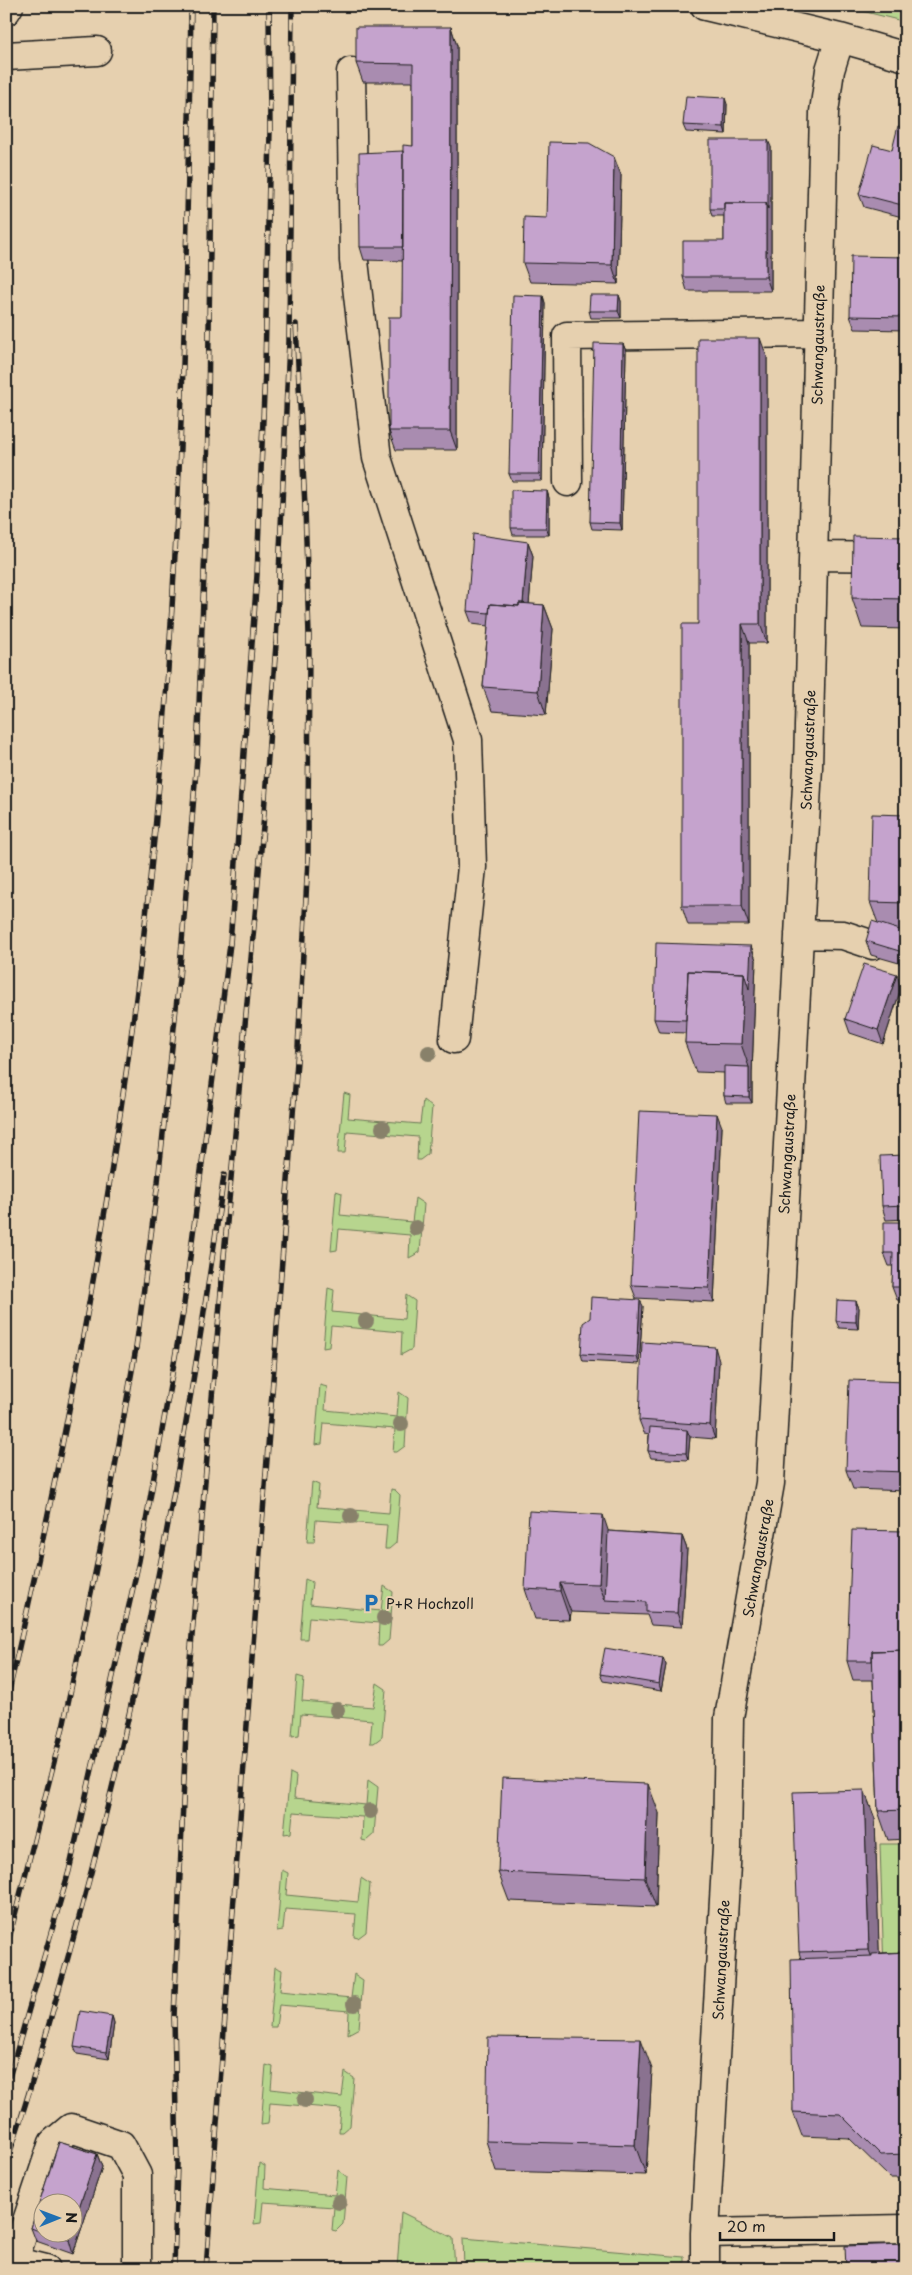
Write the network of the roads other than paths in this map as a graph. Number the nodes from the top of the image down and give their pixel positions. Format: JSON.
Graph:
{"nodes":[{"id":1,"x":9,"y":6,"type":"edge"},
{"id":2,"x":705,"y":6,"type":"edge"},
{"id":3,"x":6,"y":11,"type":"edge"},
{"id":4,"x":840,"y":38,"type":"junction"},
{"id":5,"x":97,"y":50,"type":"dead end"},
{"id":6,"x":6,"y":56,"type":"edge"},
{"id":7,"x":906,"y":57,"type":"edge"},
{"id":8,"x":351,"y":72,"type":"dead end"},
{"id":9,"x":818,"y":333,"type":"junction"},
{"id":10,"x":568,"y":482,"type":"dead end"},
{"id":11,"x":815,"y":556,"type":"junction"},
{"id":12,"x":906,"y":557,"type":"edge"},
{"id":13,"x":799,"y":934,"type":"junction"},
{"id":14,"x":874,"y":945,"type":"edge"},
{"id":15,"x":454,"y":1039,"type":"dead end"},
{"id":16,"x":906,"y":2229,"type":"edge"},
{"id":17,"x":705,"y":2233,"type":"junction"},
{"id":18,"x":13,"y":2265,"type":"edge"},
{"id":19,"x":46,"y":2269,"type":"edge"},
{"id":20,"x":137,"y":2269,"type":"edge"},
{"id":21,"x":705,"y":2269,"type":"edge"}],
"edges":[{"from":1,"to":3,"type":"street"},
{"from":2,"to":4,"type":"street"},
{"from":4,"to":7,"type":"street"},
{"from":4,"to":9,"type":"street","name":"Schwangaustraße"},
{"from":5,"to":6,"type":"street"},
{"from":8,"to":15,"type":"street"},
{"from":9,"to":10,"type":"street"},
{"from":9,"to":11,"type":"street","name":"Schwangaustraße"},
{"from":11,"to":12,"type":"street"},
{"from":11,"to":13,"type":"street","name":"Schwangaustraße"},
{"from":13,"to":14,"type":"street"},
{"from":13,"to":17,"type":"street","name":"Schwangaustraße"},
{"from":16,"to":17,"type":"street"},
{"from":17,"to":21,"type":"street","name":"Schwangaustraße"},
{"from":18,"to":19,"type":"street"},
{"from":18,"to":20,"type":"street"}]}
